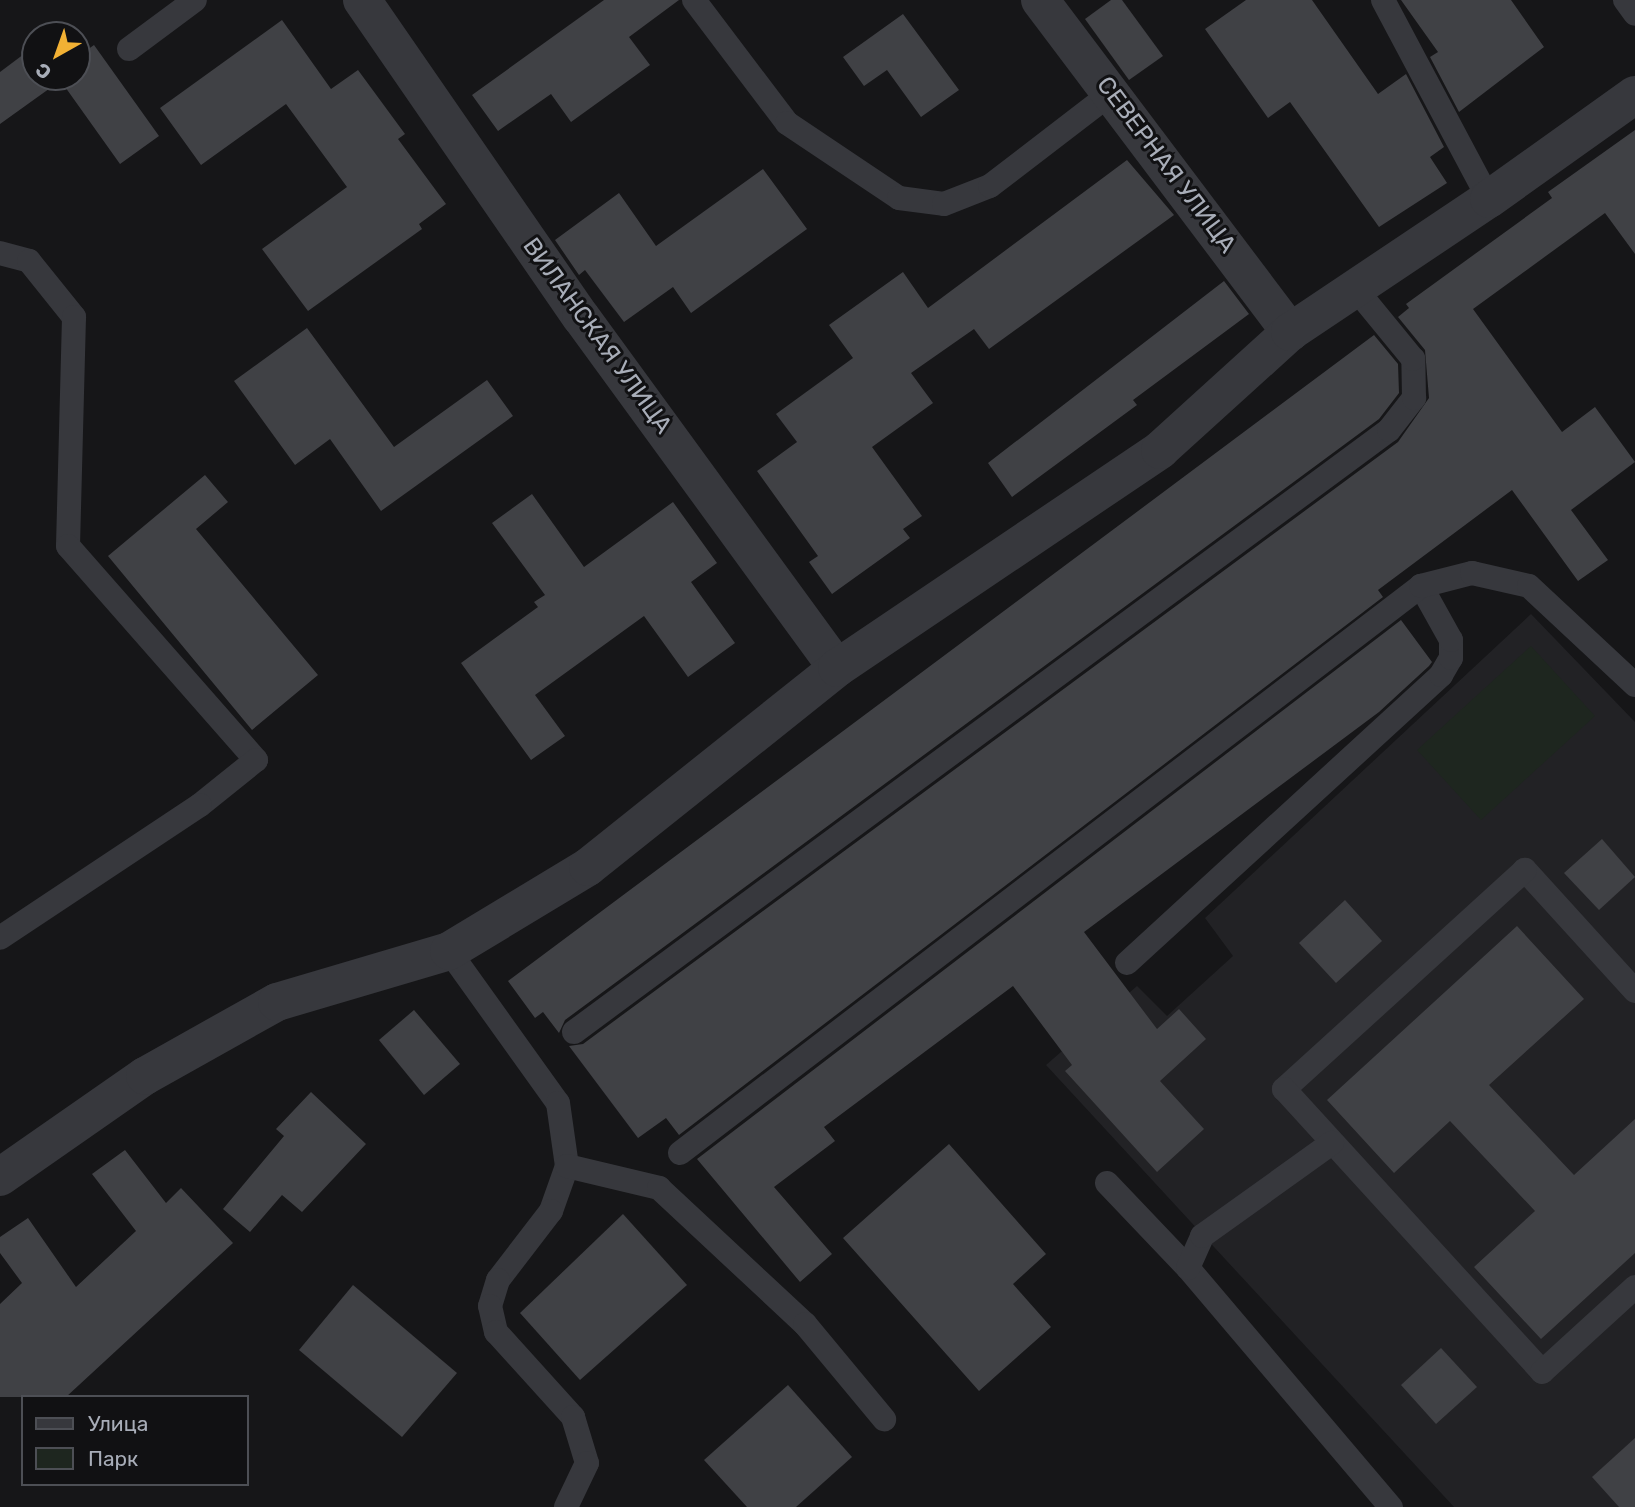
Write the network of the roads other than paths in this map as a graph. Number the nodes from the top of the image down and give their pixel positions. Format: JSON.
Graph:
{"nodes":[{"id":1,"x":195,"y":0,"type":"edge"},
{"id":2,"x":362,"y":0,"type":"edge"},
{"id":3,"x":694,"y":0,"type":"edge"},
{"id":4,"x":1040,"y":0,"type":"edge"},
{"id":5,"x":1383,"y":0,"type":"edge"},
{"id":6,"x":1625,"y":0,"type":"edge"},
{"id":7,"x":1635,"y":14,"type":"edge"},
{"id":8,"x":129,"y":49,"type":"dead end"},
{"id":9,"x":1111,"y":93,"type":"junction"},
{"id":10,"x":1635,"y":95,"type":"edge"},
{"id":11,"x":1489,"y":200,"type":"junction"},
{"id":12,"x":0,"y":253,"type":"edge"},
{"id":13,"x":1354,"y":287,"type":"junction"},
{"id":14,"x":1290,"y":332,"type":"junction"},
{"id":15,"x":1421,"y":586,"type":"junction"},
{"id":16,"x":837,"y":668,"type":"junction"},
{"id":17,"x":1635,"y":685,"type":"edge"},
{"id":18,"x":0,"y":939,"type":"edge"},
{"id":19,"x":449,"y":951,"type":"junction"},
{"id":20,"x":1127,"y":963,"type":"dead end"},
{"id":21,"x":1635,"y":990,"type":"edge"},
{"id":22,"x":574,"y":1031,"type":"dead end"},
{"id":23,"x":1332,"y":1143,"type":"junction"},
{"id":24,"x":680,"y":1153,"type":"dead end"},
{"id":25,"x":567,"y":1166,"type":"junction"},
{"id":26,"x":0,"y":1177,"type":"edge"},
{"id":27,"x":1107,"y":1184,"type":"dead end"},
{"id":28,"x":1188,"y":1268,"type":"junction"},
{"id":29,"x":1635,"y":1287,"type":"edge"},
{"id":30,"x":884,"y":1419,"type":"dead end"},
{"id":31,"x":566,"y":1507,"type":"edge"},
{"id":32,"x":1391,"y":1507,"type":"edge"}],
"edges":[{"from":1,"to":8,"type":"lane"},
{"from":2,"to":16,"type":"street","name":"ВИЛАНСКАЯ УЛИЦА"},
{"from":3,"to":9,"type":"lane"},
{"from":4,"to":9,"type":"street","name":"СЕВЕРНАЯ УЛИЦА"},
{"from":5,"to":11,"type":"lane"},
{"from":6,"to":7,"type":"lane"},
{"from":9,"to":14,"type":"street","name":"СЕВЕРНАЯ УЛИЦА"},
{"from":10,"to":11,"type":"street"},
{"from":11,"to":13,"type":"street"},
{"from":12,"to":18,"type":"lane"},
{"from":13,"to":14,"type":"street"},
{"from":13,"to":22,"type":"lane"},
{"from":14,"to":16,"type":"street"},
{"from":15,"to":17,"type":"lane"},
{"from":15,"to":20,"type":"lane"},
{"from":15,"to":24,"type":"lane"},
{"from":16,"to":19,"type":"street"},
{"from":19,"to":25,"type":"lane"},
{"from":19,"to":26,"type":"street"},
{"from":21,"to":23,"type":"lane"},
{"from":23,"to":28,"type":"lane"},
{"from":23,"to":29,"type":"lane"},
{"from":25,"to":30,"type":"lane"},
{"from":25,"to":31,"type":"lane"},
{"from":27,"to":28,"type":"lane"},
{"from":28,"to":32,"type":"lane"}]}
